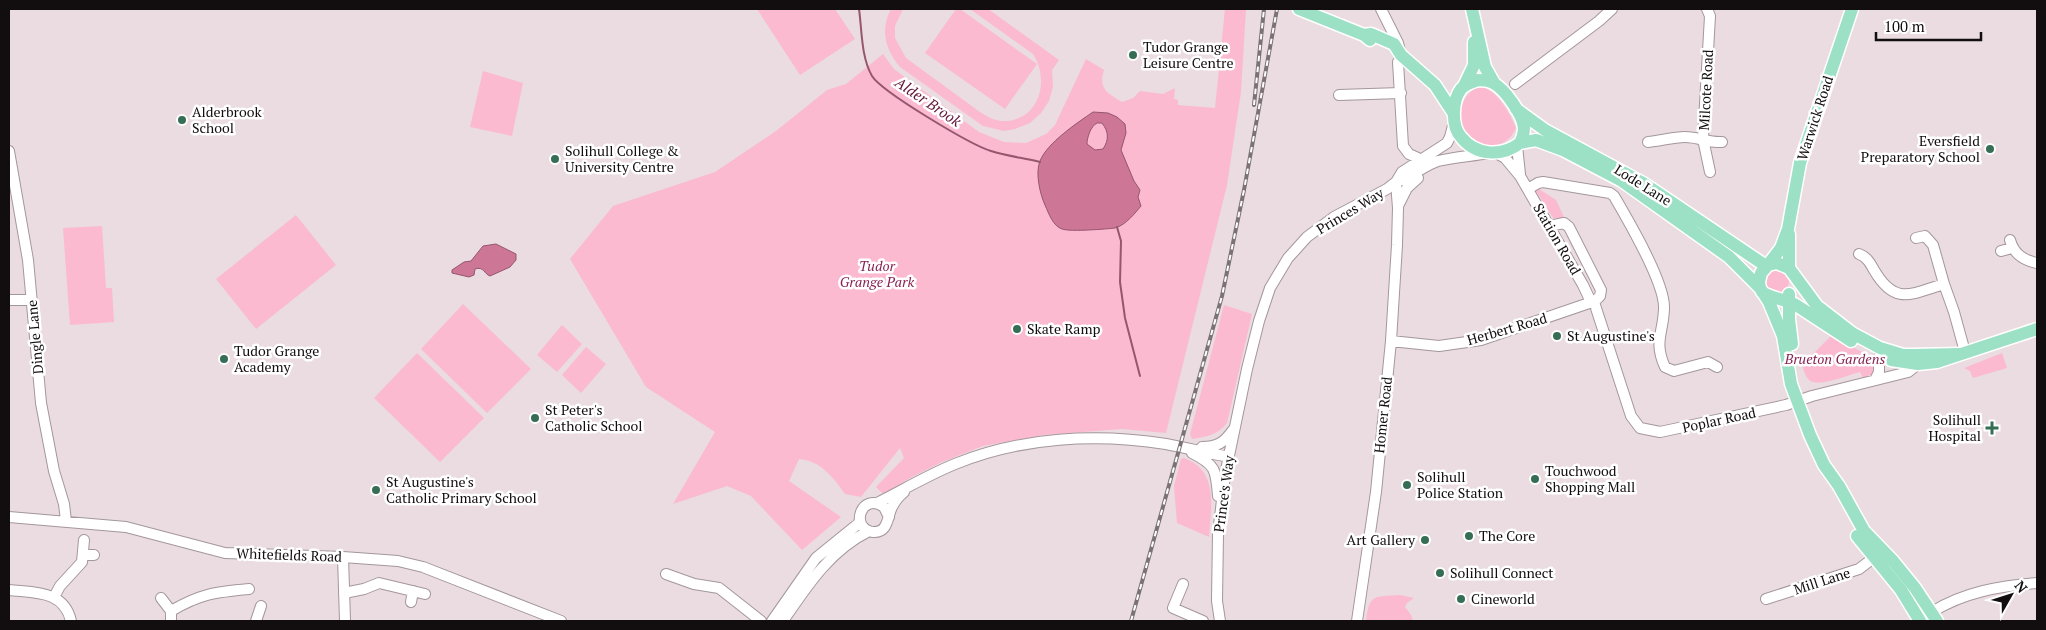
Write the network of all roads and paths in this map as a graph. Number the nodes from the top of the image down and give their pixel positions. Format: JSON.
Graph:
{"nodes":[{"id":1,"x":1298,"y":9,"type":"edge"},
{"id":2,"x":1381,"y":9,"type":"edge"},
{"id":3,"x":1612,"y":9,"type":"edge"},
{"id":4,"x":1707,"y":9,"type":"edge"},
{"id":5,"x":1852,"y":9,"type":"edge"},
{"id":6,"x":1473,"y":14,"type":"edge"},
{"id":7,"x":1402,"y":56,"type":"junction"},
{"id":8,"x":1494,"y":83,"type":"junction"},
{"id":9,"x":1514,"y":84,"type":"dead end"},
{"id":10,"x":1435,"y":85,"type":"junction"},
{"id":11,"x":1462,"y":88,"type":"junction"},
{"id":12,"x":1401,"y":93,"type":"junction"},
{"id":13,"x":1338,"y":95,"type":"dead end"},
{"id":14,"x":1516,"y":108,"type":"junction"},
{"id":15,"x":1454,"y":118,"type":"junction"},
{"id":16,"x":1703,"y":139,"type":"junction"},
{"id":17,"x":1648,"y":142,"type":"dead end"},
{"id":18,"x":1722,"y":142,"type":"dead end"},
{"id":19,"x":1518,"y":144,"type":"junction"},
{"id":20,"x":9,"y":151,"type":"edge"},
{"id":21,"x":1494,"y":154,"type":"junction"},
{"id":22,"x":1456,"y":158,"type":"junction"},
{"id":23,"x":1420,"y":159,"type":"junction"},
{"id":24,"x":1710,"y":172,"type":"dead end"},
{"id":25,"x":1520,"y":176,"type":"junction"},
{"id":26,"x":1396,"y":182,"type":"junction"},
{"id":27,"x":1528,"y":189,"type":"junction"},
{"id":28,"x":1374,"y":197,"type":"junction"},
{"id":29,"x":1398,"y":208,"type":"junction"},
{"id":30,"x":1549,"y":226,"type":"junction"},
{"id":31,"x":1788,"y":229,"type":"junction"},
{"id":32,"x":1916,"y":238,"type":"dead end"},
{"id":33,"x":2001,"y":251,"type":"dead end"},
{"id":34,"x":1858,"y":254,"type":"dead end"},
{"id":35,"x":2037,"y":263,"type":"edge"},
{"id":36,"x":1767,"y":266,"type":"junction"},
{"id":37,"x":1791,"y":271,"type":"junction"},
{"id":38,"x":1944,"y":284,"type":"junction"},
{"id":39,"x":1761,"y":290,"type":"junction"},
{"id":40,"x":1785,"y":298,"type":"junction"},
{"id":41,"x":9,"y":300,"type":"edge"},
{"id":42,"x":32,"y":300,"type":"junction"},
{"id":43,"x":1591,"y":302,"type":"junction"},
{"id":44,"x":1826,"y":326,"type":"junction"},
{"id":45,"x":2037,"y":329,"type":"edge"},
{"id":46,"x":1790,"y":336,"type":"junction"},
{"id":47,"x":1391,"y":341,"type":"junction"},
{"id":48,"x":1963,"y":353,"type":"junction"},
{"id":49,"x":1879,"y":357,"type":"junction"},
{"id":50,"x":1918,"y":364,"type":"junction"},
{"id":51,"x":1717,"y":367,"type":"dead end"},
{"id":52,"x":1247,"y":369,"type":"joint"},
{"id":53,"x":1875,"y":380,"type":"junction"},
{"id":54,"x":1798,"y":402,"type":"junction"},
{"id":55,"x":1234,"y":428,"type":"junction"},
{"id":56,"x":1640,"y":428,"type":"joint"},
{"id":57,"x":1178,"y":447,"type":"junction"},
{"id":58,"x":1229,"y":457,"type":"junction"},
{"id":59,"x":912,"y":484,"type":"junction"},
{"id":60,"x":877,"y":503,"type":"junction"},
{"id":61,"x":9,"y":517,"type":"edge"},
{"id":62,"x":889,"y":517,"type":"junction"},
{"id":63,"x":860,"y":520,"type":"junction"},
{"id":64,"x":1220,"y":520,"type":"junction"},
{"id":65,"x":66,"y":521,"type":"junction"},
{"id":66,"x":870,"y":531,"type":"junction"},
{"id":67,"x":84,"y":540,"type":"dead end"},
{"id":68,"x":1879,"y":554,"type":"junction"},
{"id":69,"x":83,"y":555,"type":"junction"},
{"id":70,"x":94,"y":555,"type":"dead end"},
{"id":71,"x":344,"y":557,"type":"junction"},
{"id":72,"x":666,"y":574,"type":"dead end"},
{"id":73,"x":2037,"y":583,"type":"edge"},
{"id":74,"x":1183,"y":584,"type":"dead end"},
{"id":75,"x":249,"y":589,"type":"dead end"},
{"id":76,"x":9,"y":590,"type":"edge"},
{"id":77,"x":413,"y":591,"type":"junction"},
{"id":78,"x":344,"y":593,"type":"junction"},
{"id":79,"x":425,"y":594,"type":"dead end"},
{"id":80,"x":54,"y":597,"type":"junction"},
{"id":81,"x":161,"y":598,"type":"dead end"},
{"id":82,"x":1766,"y":599,"type":"dead end"},
{"id":83,"x":411,"y":602,"type":"dead end"},
{"id":84,"x":262,"y":606,"type":"dead end"},
{"id":85,"x":171,"y":616,"type":"edge"},
{"id":86,"x":1927,"y":618,"type":"edge"},
{"id":87,"x":760,"y":620,"type":"edge"},
{"id":88,"x":777,"y":620,"type":"edge"},
{"id":89,"x":70,"y":621,"type":"edge"},
{"id":90,"x":256,"y":621,"type":"edge"},
{"id":91,"x":345,"y":621,"type":"edge"},
{"id":92,"x":562,"y":621,"type":"edge"},
{"id":93,"x":1203,"y":621,"type":"edge"},
{"id":94,"x":1217,"y":621,"type":"edge"},
{"id":95,"x":1357,"y":621,"type":"edge"}],
"edges":[{"from":1,"to":7,"type":"main road"},
{"from":2,"to":7,"type":"street"},
{"from":3,"to":9,"type":"street"},
{"from":4,"to":16,"type":"street","name":"Milcote Road"},
{"from":5,"to":31,"type":"main road","name":"Warwick Road"},
{"from":6,"to":8,"type":"main road"},
{"from":6,"to":11,"type":"main road"},
{"from":7,"to":10,"type":"main road"},
{"from":7,"to":12,"type":"street"},
{"from":8,"to":11,"type":"main road"},
{"from":8,"to":14,"type":"main road"},
{"from":10,"to":11,"type":"main road"},
{"from":10,"to":15,"type":"main road"},
{"from":11,"to":15,"type":"main road"},
{"from":12,"to":13,"type":"street"},
{"from":12,"to":23,"type":"street"},
{"from":14,"to":19,"type":"main road"},
{"from":14,"to":36,"type":"main road","name":"Lode Lane"},
{"from":15,"to":21,"type":"main road"},
{"from":15,"to":23,"type":"street","name":"Princes Way"},
{"from":16,"to":17,"type":"street"},
{"from":16,"to":18,"type":"street"},
{"from":16,"to":24,"type":"street","name":"Milcote Road"},
{"from":19,"to":21,"type":"main road"},
{"from":19,"to":25,"type":"street","name":"Station Road"},
{"from":19,"to":39,"type":"main road","name":"Lode Lane"},
{"from":20,"to":42,"type":"street","name":"Dingle Lane"},
{"from":21,"to":22,"type":"street","name":"Princes Way"},
{"from":21,"to":25,"type":"street","name":"Station Road"},
{"from":22,"to":26,"type":"street","name":"Princes Way"},
{"from":22,"to":29,"type":"street"},
{"from":23,"to":26,"type":"street","name":"Princes Way"},
{"from":25,"to":27,"type":"street","name":"Station Road"},
{"from":26,"to":28,"type":"street","name":"Princes Way"},
{"from":26,"to":29,"type":"street","name":"Homer Road"},
{"from":27,"to":30,"type":"street","name":"Station Road"},
{"from":27,"to":51,"type":"street"},
{"from":28,"to":29,"type":"street"},
{"from":28,"to":52,"type":"street","name":"Princes Way"},
{"from":29,"to":47,"type":"street","name":"Homer Road"},
{"from":30,"to":43,"type":"street","name":"Station Road"},
{"from":30,"to":43,"type":"street"},
{"from":31,"to":36,"type":"main road","name":"Warwick Road"},
{"from":31,"to":37,"type":"main road","name":"Warwick Road"},
{"from":32,"to":38,"type":"street"},
{"from":33,"to":35,"type":"street"},
{"from":34,"to":38,"type":"street"},
{"from":36,"to":37,"type":"main road"},
{"from":36,"to":39,"type":"main road"},
{"from":37,"to":40,"type":"main road"},
{"from":37,"to":48,"type":"main road"},
{"from":38,"to":48,"type":"street"},
{"from":39,"to":40,"type":"main road"},
{"from":39,"to":54,"type":"main road"},
{"from":40,"to":44,"type":"main road"},
{"from":40,"to":46,"type":"main road"},
{"from":41,"to":42,"type":"street"},
{"from":42,"to":65,"type":"street","name":"Dingle Lane"},
{"from":43,"to":47,"type":"street","name":"Herbert Road"},
{"from":43,"to":56,"type":"street","name":"Station Road"},
{"from":44,"to":46,"type":"main road"},
{"from":44,"to":49,"type":"main road"},
{"from":45,"to":48,"type":"main road"},
{"from":46,"to":54,"type":"main road"},
{"from":47,"to":95,"type":"street","name":"Homer Road"},
{"from":48,"to":50,"type":"main road"},
{"from":49,"to":50,"type":"main road"},
{"from":49,"to":53,"type":"street"},
{"from":50,"to":53,"type":"street"},
{"from":52,"to":55,"type":"street","name":"Prince's Way"},
{"from":53,"to":54,"type":"street"},
{"from":54,"to":56,"type":"street","name":"Poplar Road"},
{"from":54,"to":68,"type":"main road"},
{"from":55,"to":57,"type":"street"},
{"from":55,"to":58,"type":"street","name":"Prince's Way"},
{"from":57,"to":58,"type":"street"},
{"from":57,"to":59,"type":"street"},
{"from":57,"to":64,"type":"street"},
{"from":58,"to":64,"type":"street","name":"Prince's Way"},
{"from":59,"to":60,"type":"street"},
{"from":59,"to":62,"type":"street"},
{"from":60,"to":62,"type":"street"},
{"from":60,"to":63,"type":"street"},
{"from":61,"to":65,"type":"street","name":"Whitefields Road"},
{"from":62,"to":66,"type":"street"},
{"from":63,"to":66,"type":"street"},
{"from":63,"to":88,"type":"street"},
{"from":64,"to":94,"type":"street","name":"Prince's Way"},
{"from":65,"to":71,"type":"street","name":"Whitefields Road"},
{"from":66,"to":88,"type":"street"},
{"from":67,"to":69,"type":"street"},
{"from":68,"to":82,"type":"street","name":"Mill Lane"},
{"from":68,"to":86,"type":"main road"},
{"from":69,"to":70,"type":"street"},
{"from":69,"to":80,"type":"street"},
{"from":71,"to":78,"type":"street"},
{"from":71,"to":92,"type":"street","name":"Whitefields Road"},
{"from":72,"to":87,"type":"street"},
{"from":73,"to":86,"type":"street"},
{"from":74,"to":93,"type":"street"},
{"from":75,"to":85,"type":"street"},
{"from":76,"to":80,"type":"street"},
{"from":77,"to":78,"type":"street"},
{"from":77,"to":79,"type":"street"},
{"from":77,"to":83,"type":"street"},
{"from":78,"to":91,"type":"street"},
{"from":80,"to":89,"type":"street"},
{"from":81,"to":85,"type":"street"},
{"from":84,"to":90,"type":"street"},
{"from":87,"to":88,"type":"street"}]}
